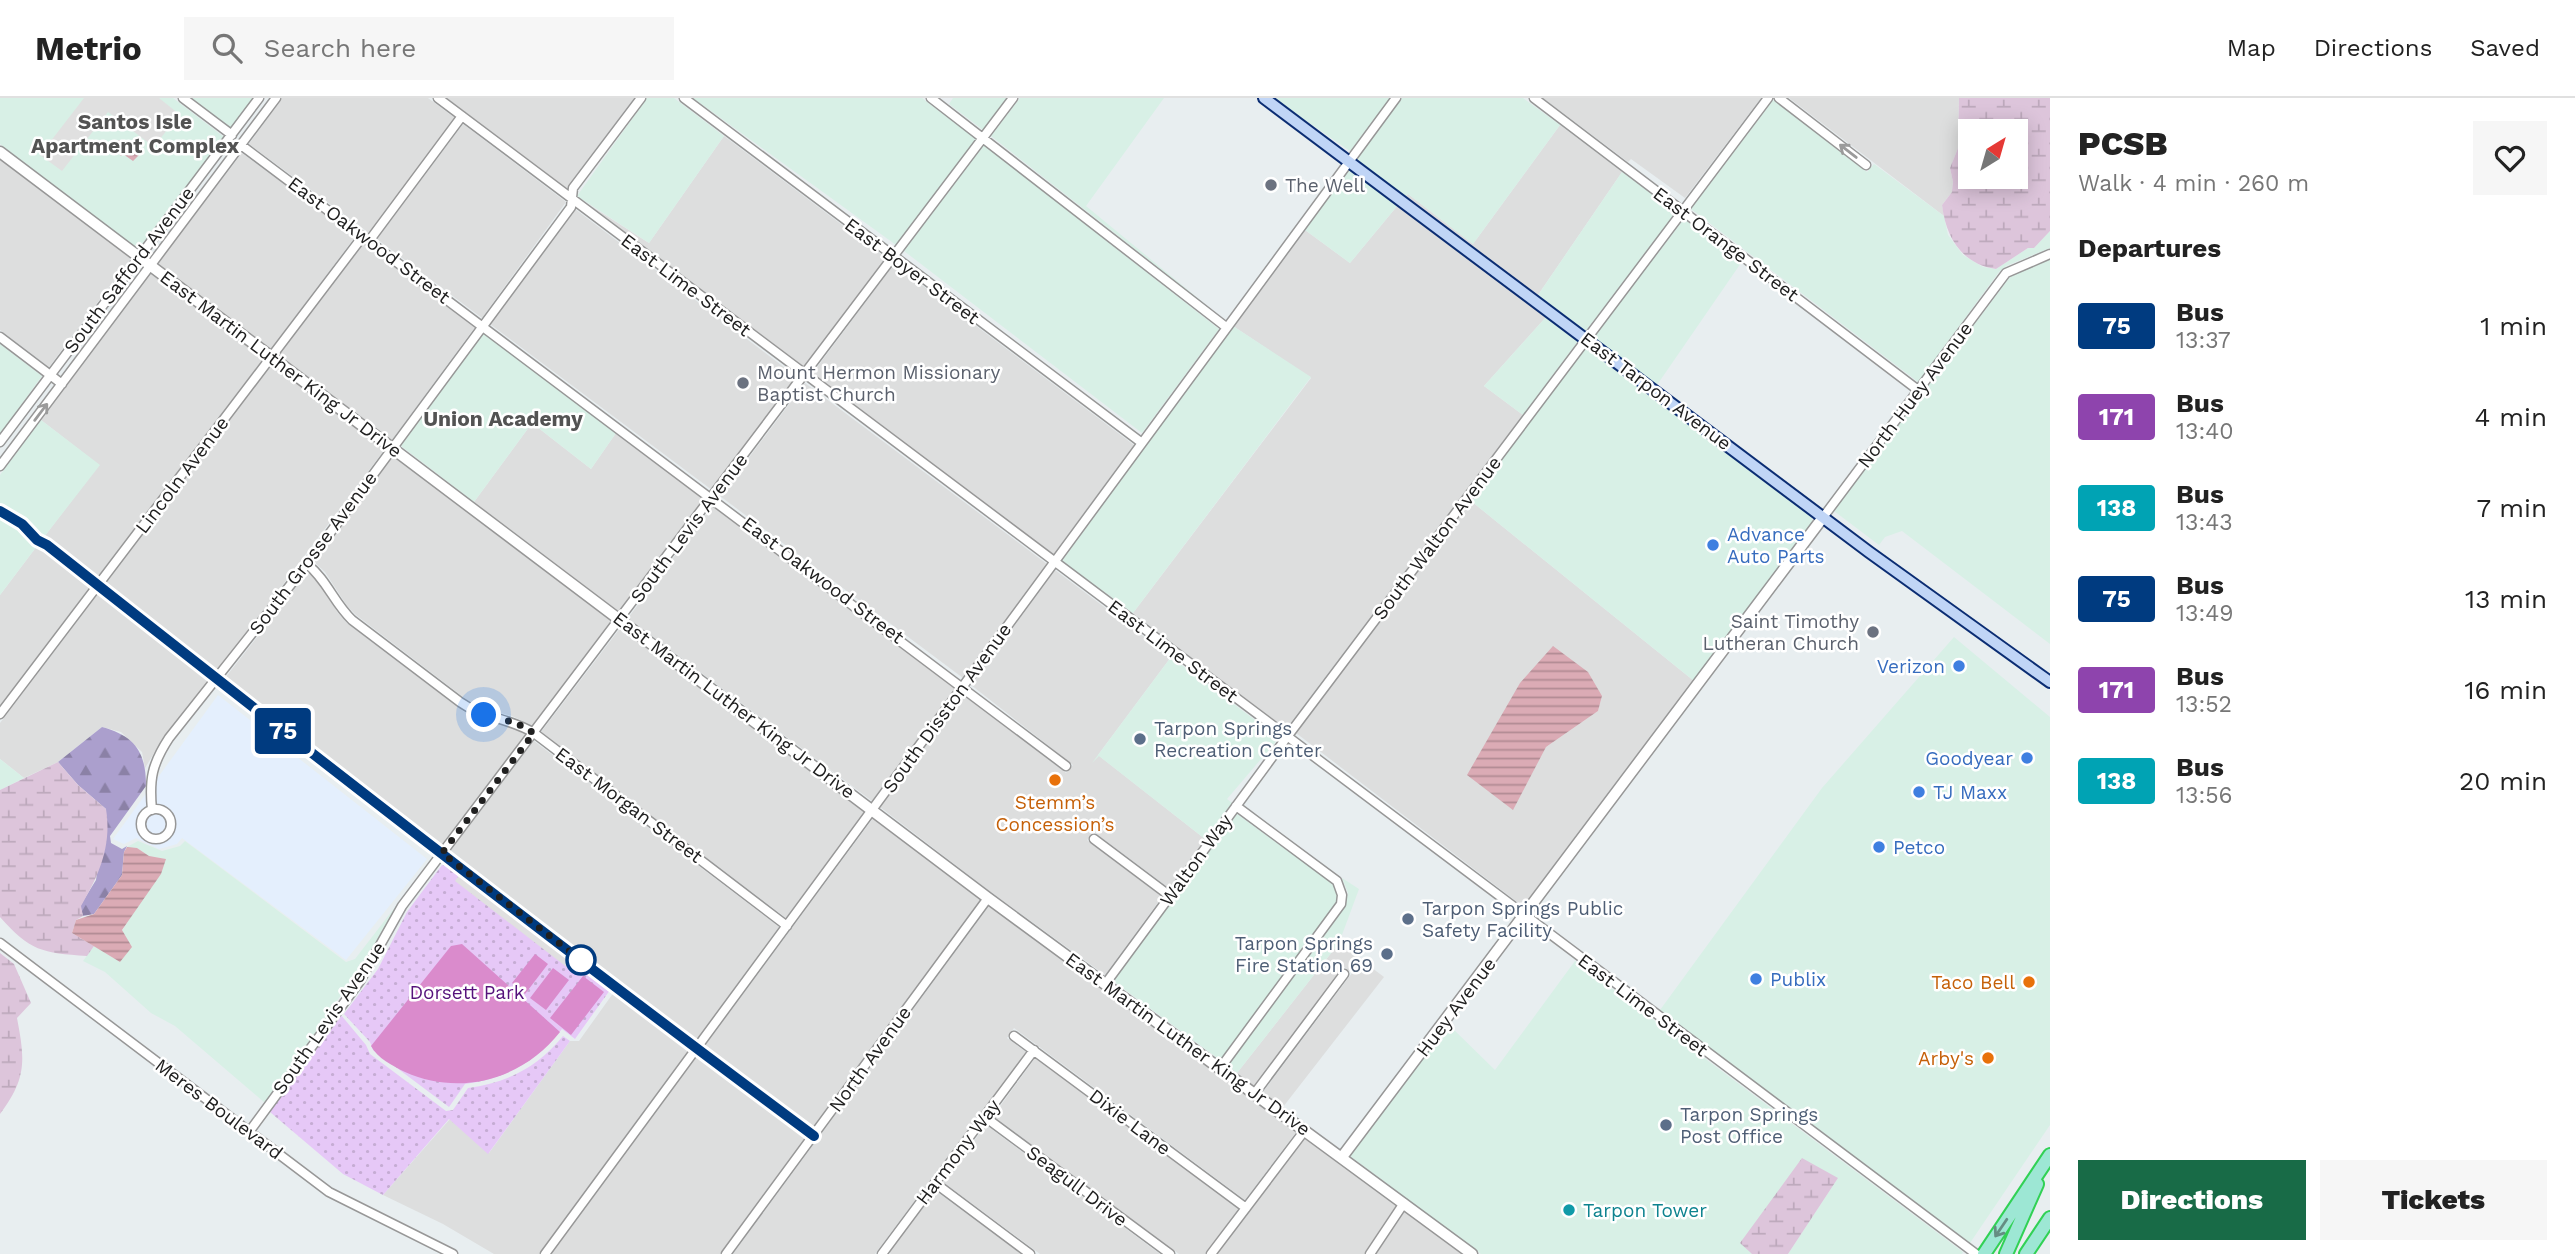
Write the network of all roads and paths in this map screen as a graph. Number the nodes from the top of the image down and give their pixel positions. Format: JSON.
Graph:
{"nodes":[{"id":1,"x":183,"y":98,"type":"edge"},
{"id":2,"x":259,"y":98,"type":"edge"},
{"id":3,"x":276,"y":98,"type":"edge"},
{"id":4,"x":438,"y":98,"type":"edge"},
{"id":5,"x":640,"y":98,"type":"edge"},
{"id":6,"x":684,"y":98,"type":"edge"},
{"id":7,"x":931,"y":98,"type":"edge"},
{"id":8,"x":1013,"y":98,"type":"edge"},
{"id":9,"x":1264,"y":98,"type":"edge"},
{"id":10,"x":1396,"y":98,"type":"edge"},
{"id":11,"x":1534,"y":98,"type":"edge"},
{"id":12,"x":1768,"y":98,"type":"edge"},
{"id":13,"x":1779,"y":98,"type":"edge"},
{"id":14,"x":462,"y":116,"type":"junction"},
{"id":15,"x":232,"y":135,"type":"junction"},
{"id":16,"x":984,"y":138,"type":"junction"},
{"id":17,"x":242,"y":145,"type":"junction"},
{"id":18,"x":0,"y":152,"type":"edge"},
{"id":19,"x":1349,"y":161,"type":"junction"},
{"id":20,"x":1866,"y":165,"type":"dead end"},
{"id":21,"x":571,"y":199,"type":"junction"},
{"id":22,"x":1683,"y":211,"type":"junction"},
{"id":23,"x":366,"y":238,"type":"junction"},
{"id":24,"x":2050,"y":254,"type":"edge"},
{"id":25,"x":894,"y":256,"type":"junction"},
{"id":26,"x":138,"y":257,"type":"junction"},
{"id":27,"x":149,"y":265,"type":"junction"},
{"id":28,"x":483,"y":326,"type":"junction"},
{"id":29,"x":1226,"y":327,"type":"junction"},
{"id":30,"x":0,"y":337,"type":"edge"},
{"id":31,"x":1586,"y":340,"type":"junction"},
{"id":32,"x":272,"y":357,"type":"junction"},
{"id":33,"x":50,"y":374,"type":"junction"},
{"id":34,"x":805,"y":375,"type":"junction"},
{"id":35,"x":62,"y":384,"type":"junction"},
{"id":36,"x":1918,"y":390,"type":"junction"},
{"id":37,"x":0,"y":442,"type":"edge"},
{"id":38,"x":1142,"y":443,"type":"junction"},
{"id":39,"x":393,"y":448,"type":"junction"},
{"id":40,"x":0,"y":466,"type":"edge"},
{"id":41,"x":712,"y":497,"type":"junction"},
{"id":42,"x":0,"y":511,"type":"edge"},
{"id":43,"x":1824,"y":516,"type":"junction"},
{"id":44,"x":1054,"y":562,"type":"junction"},
{"id":45,"x":307,"y":564,"type":"junction"},
{"id":46,"x":98,"y":585,"type":"junction"},
{"id":47,"x":620,"y":620,"type":"junction"},
{"id":48,"x":217,"y":680,"type":"junction"},
{"id":49,"x":2050,"y":682,"type":"edge"},
{"id":50,"x":963,"y":686,"type":"junction"},
{"id":51,"x":0,"y":714,"type":"edge"},
{"id":52,"x":534,"y":733,"type":"junction"},
{"id":53,"x":1287,"y":737,"type":"junction"},
{"id":54,"x":1066,"y":766,"type":"dead end"},
{"id":55,"x":1236,"y":806,"type":"junction"},
{"id":56,"x":873,"y":809,"type":"junction"},
{"id":57,"x":152,"y":810,"type":"dead end"},
{"id":58,"x":1094,"y":839,"type":"dead end"},
{"id":59,"x":442,"y":853,"type":"junction"},
{"id":60,"x":1170,"y":896,"type":"junction"},
{"id":61,"x":988,"y":898,"type":"junction"},
{"id":62,"x":1525,"y":916,"type":"junction"},
{"id":63,"x":787,"y":926,"type":"junction"},
{"id":64,"x":0,"y":943,"type":"edge"},
{"id":65,"x":1345,"y":974,"type":"dead end"},
{"id":66,"x":1105,"y":983,"type":"junction"},
{"id":67,"x":1014,"y":1036,"type":"dead end"},
{"id":68,"x":696,"y":1049,"type":"junction"},
{"id":69,"x":1034,"y":1050,"type":"junction"},
{"id":70,"x":1221,"y":1067,"type":"junction"},
{"id":71,"x":1255,"y":1093,"type":"junction"},
{"id":72,"x":985,"y":1117,"type":"junction"},
{"id":73,"x":1305,"y":1130,"type":"junction"},
{"id":74,"x":249,"y":1132,"type":"junction"},
{"id":75,"x":814,"y":1136,"type":"junction"},
{"id":76,"x":1342,"y":1157,"type":"junction"},
{"id":77,"x":2048,"y":1158,"type":"edge"},
{"id":78,"x":935,"y":1183,"type":"junction"},
{"id":79,"x":1404,"y":1203,"type":"junction"},
{"id":80,"x":1246,"y":1208,"type":"junction"},
{"id":81,"x":2050,"y":1219,"type":"edge"},
{"id":82,"x":453,"y":1254,"type":"edge"},
{"id":83,"x":545,"y":1254,"type":"edge"},
{"id":84,"x":726,"y":1254,"type":"edge"},
{"id":85,"x":882,"y":1254,"type":"edge"},
{"id":86,"x":1030,"y":1254,"type":"edge"},
{"id":87,"x":1170,"y":1254,"type":"edge"},
{"id":88,"x":1211,"y":1254,"type":"edge"},
{"id":89,"x":1370,"y":1254,"type":"edge"},
{"id":90,"x":1472,"y":1254,"type":"edge"},
{"id":91,"x":1976,"y":1254,"type":"edge"},
{"id":92,"x":1984,"y":1254,"type":"edge"},
{"id":93,"x":2006,"y":1254,"type":"edge"},
{"id":94,"x":2026,"y":1254,"type":"edge"}],
"edges":[{"from":1,"to":15,"type":"street"},
{"from":2,"to":15,"type":"street","name":"South Safford Avenue"},
{"from":3,"to":17,"type":"street","name":"South Safford Avenue"},
{"from":4,"to":14,"type":"street","name":"East Lime Street"},
{"from":5,"to":21,"type":"street","name":"South Grosse Avenue"},
{"from":6,"to":25,"type":"street","name":"East Boyer Street"},
{"from":7,"to":16,"type":"street"},
{"from":8,"to":16,"type":"street","name":"South Levis Avenue"},
{"from":9,"to":19,"type":"main road","name":"East Tarpon Avenue"},
{"from":10,"to":19,"type":"street","name":"South Disston Avenue"},
{"from":11,"to":22,"type":"street","name":"East Orange Street"},
{"from":12,"to":22,"type":"street","name":"South Walton Avenue"},
{"from":20,"to":13,"type":"street","one_way":true},
{"from":14,"to":21,"type":"street","name":"East Lime Street"},
{"from":14,"to":23,"type":"street","name":"Lincoln Avenue"},
{"from":15,"to":26,"type":"street","name":"South Safford Avenue"},
{"from":16,"to":25,"type":"street","name":"South Levis Avenue"},
{"from":16,"to":29,"type":"street"},
{"from":17,"to":23,"type":"street","name":"East Oakwood Street"},
{"from":17,"to":27,"type":"street","name":"South Safford Avenue"},
{"from":18,"to":26,"type":"street","name":"East Martin Luther King Jr Drive"},
{"from":19,"to":29,"type":"street","name":"South Disston Avenue"},
{"from":19,"to":31,"type":"main road","name":"East Tarpon Avenue"},
{"from":21,"to":28,"type":"street","name":"South Grosse Avenue"},
{"from":21,"to":34,"type":"street","name":"East Lime Street"},
{"from":22,"to":31,"type":"street","name":"South Walton Avenue"},
{"from":22,"to":36,"type":"street","name":"East Orange Street"},
{"from":23,"to":28,"type":"street","name":"East Oakwood Street"},
{"from":23,"to":32,"type":"street","name":"Lincoln Avenue"},
{"from":24,"to":36,"type":"street","name":"North Huey Avenue"},
{"from":25,"to":34,"type":"street","name":"South Levis Avenue"},
{"from":25,"to":38,"type":"street","name":"East Boyer Street"},
{"from":26,"to":27,"type":"street","name":"East Martin Luther King Jr Drive"},
{"from":26,"to":33,"type":"street","name":"South Safford Avenue"},
{"from":27,"to":32,"type":"street","name":"East Martin Luther King Jr Drive"},
{"from":27,"to":35,"type":"street","name":"South Safford Avenue"},
{"from":28,"to":39,"type":"street","name":"South Grosse Avenue"},
{"from":28,"to":41,"type":"street","name":"East Oakwood Street"},
{"from":29,"to":38,"type":"street","name":"South Disston Avenue"},
{"from":30,"to":33,"type":"street"},
{"from":31,"to":43,"type":"main road","name":"East Tarpon Avenue"},
{"from":31,"to":53,"type":"street","name":"South Walton Avenue"},
{"from":32,"to":39,"type":"street","name":"East Martin Luther King Jr Drive"},
{"from":32,"to":46,"type":"street","name":"Lincoln Avenue"},
{"from":33,"to":35,"type":"street"},
{"from":33,"to":37,"type":"street","name":"South Safford Avenue"},
{"from":34,"to":41,"type":"street","name":"South Levis Avenue"},
{"from":34,"to":44,"type":"street","name":"East Lime Street"},
{"from":40,"to":35,"type":"street","name":"South Safford Avenue","one_way":true},
{"from":36,"to":43,"type":"street","name":"North Huey Avenue"},
{"from":38,"to":44,"type":"street","name":"South Disston Avenue"},
{"from":39,"to":45,"type":"street","name":"South Grosse Avenue"},
{"from":39,"to":47,"type":"street","name":"East Martin Luther King Jr Drive"},
{"from":41,"to":47,"type":"street","name":"South Levis Avenue"},
{"from":41,"to":50,"type":"street","name":"East Oakwood Street"},
{"from":42,"to":46,"type":"street"},
{"from":43,"to":49,"type":"main road","name":"East Tarpon Avenue"},
{"from":43,"to":62,"type":"street","name":"Huey Avenue"},
{"from":44,"to":50,"type":"street","name":"South Disston Avenue"},
{"from":44,"to":53,"type":"street","name":"East Lime Street"},
{"from":45,"to":48,"type":"street","name":"South Grosse Avenue"},
{"from":45,"to":52,"type":"street","name":"East Morgan Street"},
{"from":46,"to":48,"type":"street"},
{"from":46,"to":51,"type":"street","name":"Lincoln Avenue"},
{"from":47,"to":52,"type":"street","name":"South Levis Avenue"},
{"from":47,"to":56,"type":"street","name":"East Martin Luther King Jr Drive"},
{"from":48,"to":57,"type":"street","name":"South Grosse Avenue"},
{"from":48,"to":59,"type":"street"},
{"from":50,"to":54,"type":"street","name":"East Oakwood Street"},
{"from":50,"to":56,"type":"street","name":"South Disston Avenue"},
{"from":52,"to":59,"type":"street","name":"South Levis Avenue"},
{"from":52,"to":63,"type":"street","name":"East Morgan Street"},
{"from":53,"to":55,"type":"street","name":"Walton Way"},
{"from":53,"to":62,"type":"street","name":"East Lime Street"},
{"from":55,"to":60,"type":"street","name":"Walton Way"},
{"from":55,"to":70,"type":"street"},
{"from":56,"to":61,"type":"street","name":"East Martin Luther King Jr Drive"},
{"from":56,"to":63,"type":"street","name":"South Disston Avenue"},
{"from":58,"to":60,"type":"street"},
{"from":59,"to":68,"type":"street"},
{"from":59,"to":74,"type":"street","name":"South Levis Avenue"},
{"from":60,"to":66,"type":"street","name":"Walton Way"},
{"from":61,"to":66,"type":"street","name":"East Martin Luther King Jr Drive"},
{"from":61,"to":75,"type":"street","name":"North Avenue"},
{"from":62,"to":76,"type":"street","name":"Huey Avenue"},
{"from":62,"to":91,"type":"street","name":"East Lime Street"},
{"from":63,"to":68,"type":"street","name":"South Disston Avenue"},
{"from":64,"to":74,"type":"street","name":"Meres Boulevard"},
{"from":65,"to":71,"type":"street"},
{"from":66,"to":70,"type":"street","name":"East Martin Luther King Jr Drive"},
{"from":67,"to":69,"type":"street","name":"Dixie Lane"},
{"from":68,"to":75,"type":"street"},
{"from":68,"to":83,"type":"street","name":"South Disston Avenue"},
{"from":69,"to":72,"type":"street","name":"Harmony Way"},
{"from":69,"to":80,"type":"street","name":"Dixie Lane"},
{"from":70,"to":71,"type":"street","name":"East Martin Luther King Jr Drive"},
{"from":71,"to":73,"type":"street","name":"East Martin Luther King Jr Drive"},
{"from":72,"to":78,"type":"street","name":"Harmony Way"},
{"from":72,"to":87,"type":"street","name":"Seagull Drive"},
{"from":73,"to":76,"type":"street","name":"East Martin Luther King Jr Drive"},
{"from":73,"to":80,"type":"street"},
{"from":74,"to":82,"type":"street","name":"Meres Boulevard"},
{"from":75,"to":84,"type":"street","name":"North Avenue"},
{"from":76,"to":79,"type":"street","name":"East Martin Luther King Jr Drive"},
{"from":77,"to":92,"type":"highway","one_way":true},
{"from":77,"to":93,"type":"highway"},
{"from":78,"to":85,"type":"street","name":"Harmony Way"},
{"from":78,"to":86,"type":"street"},
{"from":79,"to":89,"type":"street"},
{"from":79,"to":90,"type":"street","name":"East Martin Luther King Jr Drive"},
{"from":80,"to":88,"type":"street"},
{"from":81,"to":94,"type":"highway"}]}
